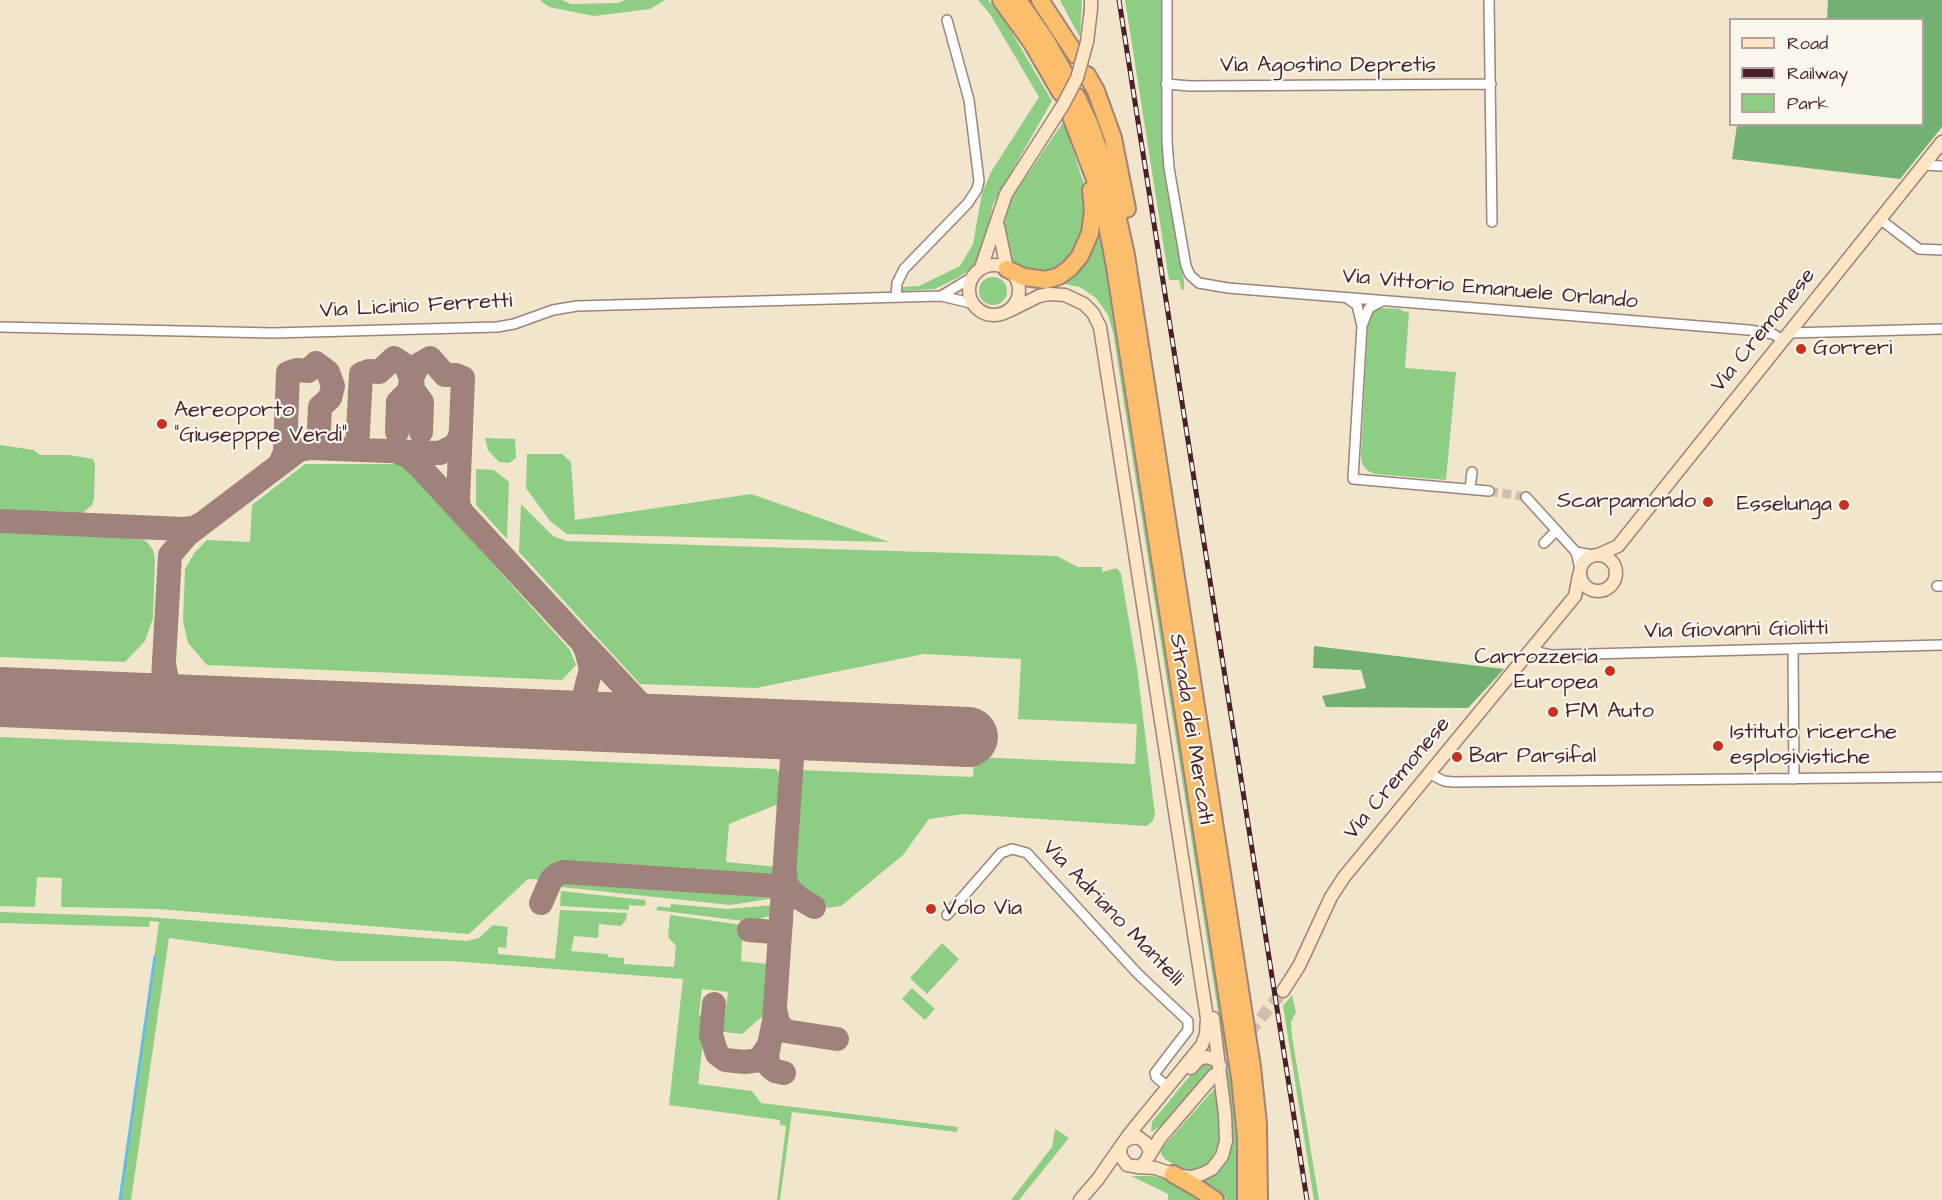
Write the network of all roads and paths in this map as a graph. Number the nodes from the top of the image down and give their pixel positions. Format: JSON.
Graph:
{"nodes":[{"id":1,"x":1001,"y":0,"type":"edge"},
{"id":2,"x":1018,"y":0,"type":"edge"},
{"id":3,"x":1040,"y":0,"type":"edge"},
{"id":4,"x":1054,"y":0,"type":"edge"},
{"id":5,"x":1167,"y":0,"type":"edge"},
{"id":6,"x":1489,"y":0,"type":"edge"},
{"id":7,"x":1091,"y":4,"type":"edge"},
{"id":8,"x":947,"y":20,"type":"dead end"},
{"id":9,"x":1088,"y":72,"type":"dead end"},
{"id":10,"x":1166,"y":84,"type":"junction"},
{"id":11,"x":1491,"y":84,"type":"junction"},
{"id":12,"x":1069,"y":95,"type":"junction"},
{"id":13,"x":1942,"y":142,"type":"edge"},
{"id":14,"x":1923,"y":165,"type":"junction"},
{"id":15,"x":1942,"y":166,"type":"edge"},
{"id":16,"x":1881,"y":220,"type":"junction"},
{"id":17,"x":1492,"y":222,"type":"dead end"},
{"id":18,"x":998,"y":224,"type":"junction"},
{"id":19,"x":1942,"y":250,"type":"edge"},
{"id":20,"x":981,"y":268,"type":"junction"},
{"id":21,"x":1010,"y":271,"type":"junction"},
{"id":22,"x":971,"y":278,"type":"junction"},
{"id":23,"x":941,"y":296,"type":"junction"},
{"id":24,"x":896,"y":297,"type":"junction"},
{"id":25,"x":1345,"y":297,"type":"junction"},
{"id":26,"x":1386,"y":301,"type":"junction"},
{"id":27,"x":971,"y":303,"type":"junction"},
{"id":28,"x":1009,"y":311,"type":"junction"},
{"id":29,"x":0,"y":327,"type":"edge"},
{"id":30,"x":1137,"y":327,"type":"junction"},
{"id":31,"x":1362,"y":328,"type":"junction"},
{"id":32,"x":1942,"y":329,"type":"edge"},
{"id":33,"x":1786,"y":336,"type":"junction"},
{"id":34,"x":1472,"y":472,"type":"dead end"},
{"id":35,"x":1470,"y":489,"type":"junction"},
{"id":36,"x":1490,"y":491,"type":"tunnel mouth"},
{"id":37,"x":1526,"y":497,"type":"tunnel mouth"},
{"id":38,"x":1556,"y":531,"type":"junction"},
{"id":39,"x":1544,"y":543,"type":"dead end"},
{"id":40,"x":1618,"y":546,"type":"junction"},
{"id":41,"x":1576,"y":552,"type":"junction"},
{"id":42,"x":1595,"y":555,"type":"junction"},
{"id":43,"x":1616,"y":569,"type":"junction"},
{"id":44,"x":1580,"y":572,"type":"junction"},
{"id":45,"x":1600,"y":592,"type":"junction"},
{"id":46,"x":1566,"y":607,"type":"junction"},
{"id":47,"x":1942,"y":645,"type":"edge"},
{"id":48,"x":1533,"y":648,"type":"junction"},
{"id":49,"x":1794,"y":649,"type":"junction"},
{"id":50,"x":1430,"y":774,"type":"junction"},
{"id":51,"x":1942,"y":777,"type":"edge"},
{"id":52,"x":1794,"y":779,"type":"junction"},
{"id":53,"x":947,"y":915,"type":"dead end"},
{"id":54,"x":1283,"y":992,"type":"tunnel mouth"},
{"id":55,"x":1217,"y":1071,"type":"junction"},
{"id":56,"x":1168,"y":1088,"type":"junction"},
{"id":57,"x":1156,"y":1102,"type":"junction"},
{"id":58,"x":1173,"y":1123,"type":"junction"},
{"id":59,"x":1138,"y":1137,"type":"junction"},
{"id":60,"x":1123,"y":1143,"type":"junction"},
{"id":61,"x":1148,"y":1159,"type":"junction"},
{"id":62,"x":1134,"y":1167,"type":"junction"},
{"id":63,"x":1173,"y":1174,"type":"junction"},
{"id":64,"x":1098,"y":1179,"type":"junction"},
{"id":65,"x":1080,"y":1200,"type":"edge"},
{"id":66,"x":1215,"y":1200,"type":"edge"},
{"id":67,"x":1246,"y":1200,"type":"edge"},
{"id":68,"x":1259,"y":1200,"type":"edge"}],
"edges":[{"from":1,"to":12,"type":"highway"},
{"from":2,"to":12,"type":"highway"},
{"from":3,"to":4,"type":"highway"},
{"from":5,"to":10,"type":"street"},
{"from":6,"to":11,"type":"street"},
{"from":7,"to":18,"type":"street","bridge":true},
{"from":8,"to":24,"type":"street"},
{"from":9,"to":30,"type":"highway"},
{"from":10,"to":11,"type":"street","name":"Via Agostino Depretis"},
{"from":10,"to":25,"type":"street","name":"Via Vittorio Emanuele Orlando"},
{"from":11,"to":17,"type":"street"},
{"from":12,"to":21,"type":"highway"},
{"from":12,"to":30,"type":"highway"},
{"from":12,"to":67,"type":"highway"},
{"from":13,"to":14,"type":"street","name":"Via Cremonese"},
{"from":14,"to":15,"type":"street"},
{"from":14,"to":16,"type":"street","name":"Via Cremonese"},
{"from":16,"to":19,"type":"street"},
{"from":16,"to":33,"type":"street","name":"Via Cremonese"},
{"from":18,"to":20,"type":"street"},
{"from":18,"to":21,"type":"street"},
{"from":20,"to":21,"type":"street","name":"Strada dei Mercati"},
{"from":20,"to":22,"type":"street"},
{"from":21,"to":28,"type":"street"},
{"from":21,"to":55,"type":"street","name":"Strada dei Mercati"},
{"from":22,"to":23,"type":"street"},
{"from":22,"to":27,"type":"street"},
{"from":23,"to":24,"type":"street","name":"Via Licinio Ferretti"},
{"from":23,"to":27,"type":"street","name":"Via Licinio Ferretti"},
{"from":24,"to":29,"type":"street","name":"Via Licinio Ferretti"},
{"from":25,"to":26,"type":"street","name":"Via Vittorio Emanuele Orlando"},
{"from":25,"to":31,"type":"street"},
{"from":26,"to":31,"type":"street"},
{"from":26,"to":33,"type":"street","name":"Via Vittorio Emanuele Orlando"},
{"from":27,"to":28,"type":"street","name":"Strada dei Mercati"},
{"from":28,"to":56,"type":"street","name":"Strada dei Mercati"},
{"from":30,"to":68,"type":"highway"},
{"from":31,"to":35,"type":"street"},
{"from":32,"to":33,"type":"street","name":"Via Vittorio Emanuele Orlando"},
{"from":33,"to":40,"type":"street","name":"Via Cremonese"},
{"from":34,"to":35,"type":"street"},
{"from":35,"to":36,"type":"street"},
{"from":37,"to":38,"type":"street"},
{"from":38,"to":39,"type":"street"},
{"from":38,"to":41,"type":"street"},
{"from":40,"to":42,"type":"street"},
{"from":40,"to":43,"type":"street"},
{"from":41,"to":42,"type":"street"},
{"from":41,"to":44,"type":"street"},
{"from":42,"to":43,"type":"street"},
{"from":42,"to":44,"type":"street"},
{"from":43,"to":45,"type":"street"},
{"from":44,"to":45,"type":"street"},
{"from":44,"to":46,"type":"street"},
{"from":45,"to":46,"type":"street"},
{"from":46,"to":48,"type":"street","name":"Via Cremonese"},
{"from":47,"to":49,"type":"street","name":"Via Giovanni Giolitti"},
{"from":48,"to":49,"type":"street","name":"Via Giovanni Giolitti"},
{"from":48,"to":50,"type":"street","name":"Via Cremonese"},
{"from":49,"to":52,"type":"street"},
{"from":50,"to":52,"type":"street"},
{"from":50,"to":54,"type":"street","name":"Via Cremonese"},
{"from":51,"to":52,"type":"street"},
{"from":53,"to":56,"type":"street","name":"Via Adriano Mantelli"},
{"from":55,"to":57,"type":"street"},
{"from":55,"to":58,"type":"street"},
{"from":55,"to":63,"type":"street","name":"Strada dei Mercati"},
{"from":56,"to":57,"type":"street","name":"Strada dei Mercati"},
{"from":57,"to":60,"type":"street","name":"Strada dei Mercati"},
{"from":58,"to":59,"type":"street"},
{"from":58,"to":61,"type":"street"},
{"from":59,"to":60,"type":"street"},
{"from":59,"to":61,"type":"street"},
{"from":60,"to":62,"type":"street"},
{"from":60,"to":64,"type":"street"},
{"from":61,"to":62,"type":"street"},
{"from":62,"to":63,"type":"street","name":"Strada dei Mercati"},
{"from":62,"to":64,"type":"street"},
{"from":63,"to":66,"type":"highway"},
{"from":64,"to":65,"type":"street"}]}
